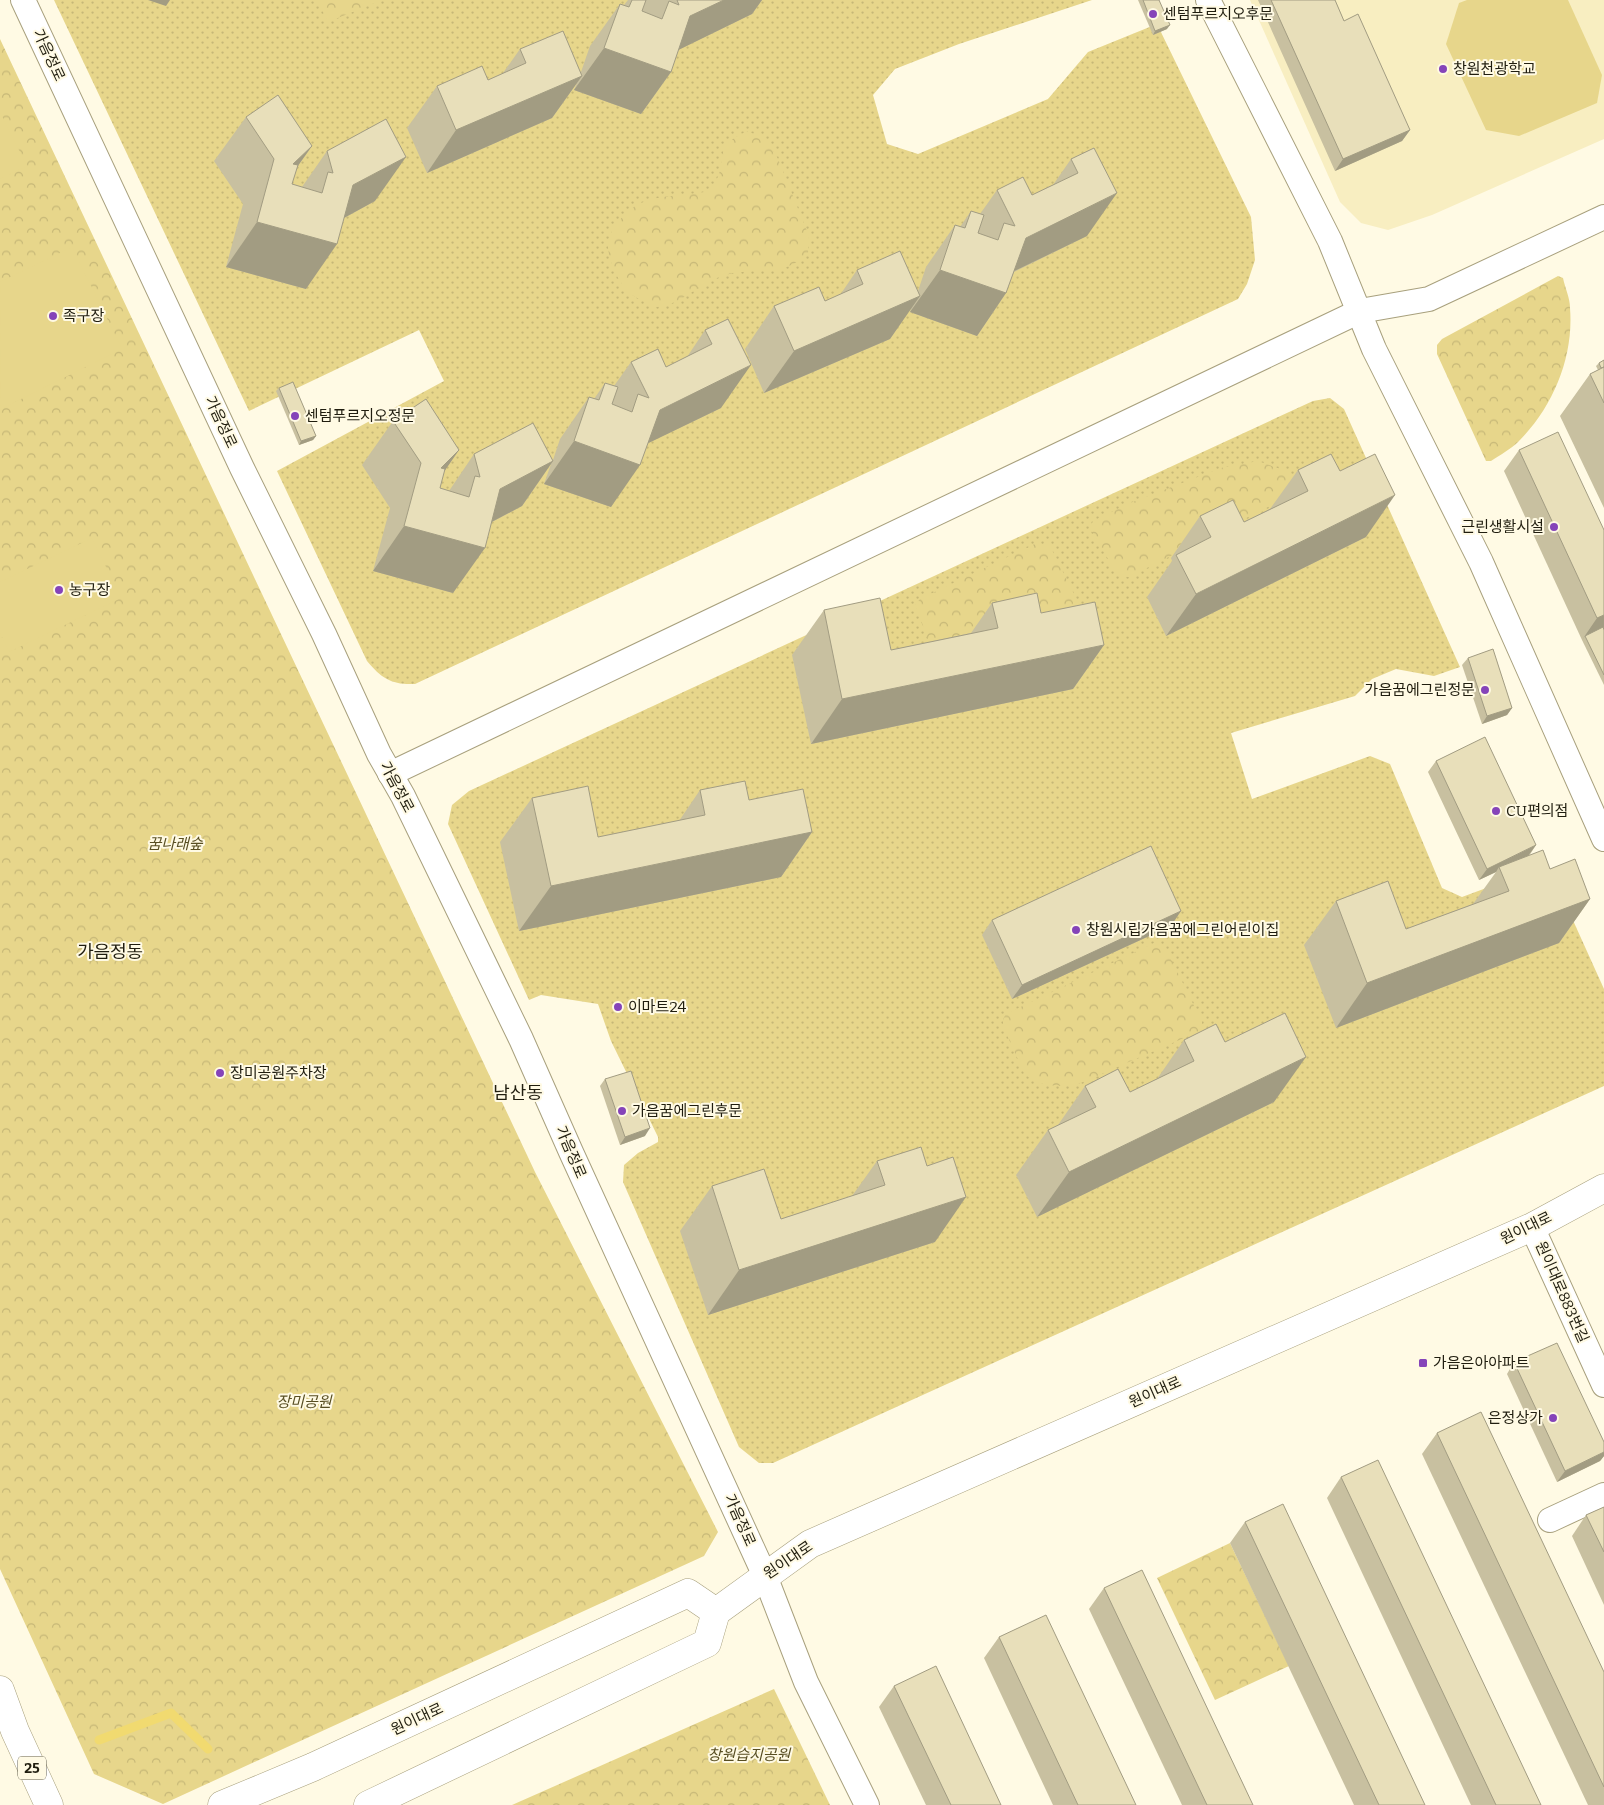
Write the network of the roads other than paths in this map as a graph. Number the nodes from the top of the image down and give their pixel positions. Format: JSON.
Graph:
{"nodes":[{"id":1,"x":24,"y":0,"type":"edge"},
{"id":2,"x":1208,"y":0,"type":"edge"},
{"id":3,"x":1604,"y":217,"type":"edge"},
{"id":4,"x":1360,"y":311,"type":"junction"},
{"id":5,"x":390,"y":774,"type":"junction"},
{"id":6,"x":1604,"y":839,"type":"edge"},
{"id":7,"x":1604,"y":1188,"type":"edge"},
{"id":8,"x":1532,"y":1227,"type":"junction"},
{"id":9,"x":1604,"y":1385,"type":"edge"},
{"id":10,"x":1604,"y":1495,"type":"edge"},
{"id":11,"x":1550,"y":1520,"type":"dead end"},
{"id":12,"x":765,"y":1576,"type":"junction"},
{"id":13,"x":716,"y":1612,"type":"junction"},
{"id":14,"x":0,"y":1690,"type":"edge"},
{"id":15,"x":49,"y":1805,"type":"edge"},
{"id":16,"x":222,"y":1805,"type":"edge"},
{"id":17,"x":368,"y":1805,"type":"edge"},
{"id":18,"x":867,"y":1805,"type":"edge"}],
"edges":[{"from":1,"to":5,"type":"street","name":"가음정로"},
{"from":2,"to":4,"type":"street"},
{"from":3,"to":4,"type":"street"},
{"from":4,"to":5,"type":"street"},
{"from":4,"to":6,"type":"street"},
{"from":5,"to":12,"type":"street","name":"가음정로"},
{"from":7,"to":8,"type":"main road","name":"원이대로"},
{"from":8,"to":9,"type":"street","name":"원이대로883번길"},
{"from":8,"to":12,"type":"main road","name":"원이대로"},
{"from":10,"to":11,"type":"street"},
{"from":12,"to":13,"type":"main road","name":"원이대로"},
{"from":12,"to":18,"type":"street","name":"가음정로"},
{"from":13,"to":16,"type":"main road","name":"원이대로"},
{"from":13,"to":17,"type":"main road"},
{"from":14,"to":15,"type":"main road","number":"25"}]}
